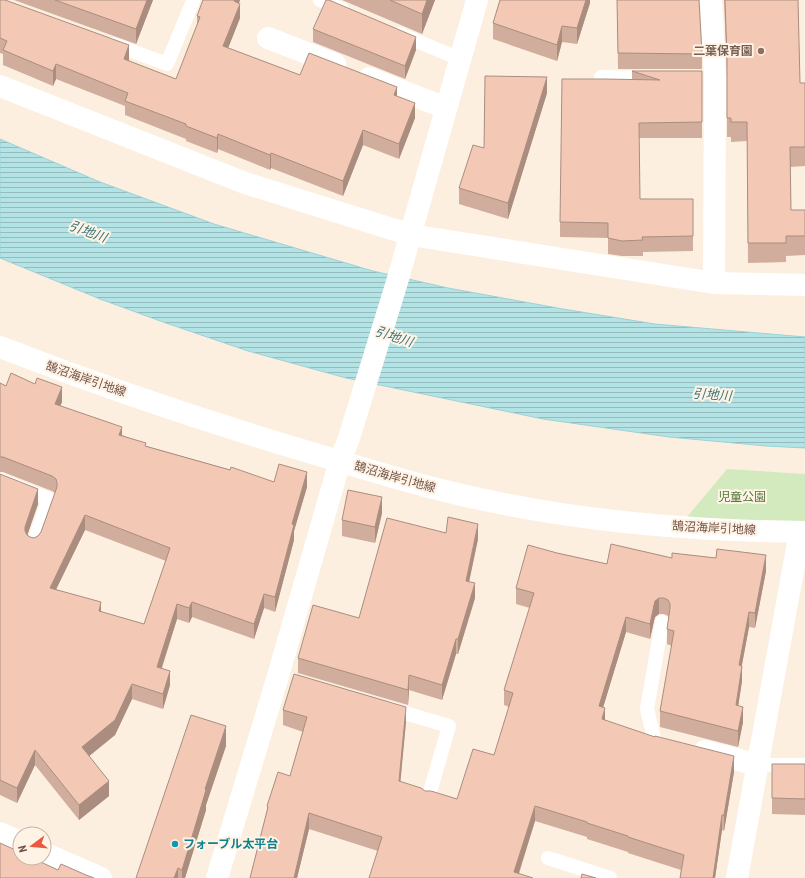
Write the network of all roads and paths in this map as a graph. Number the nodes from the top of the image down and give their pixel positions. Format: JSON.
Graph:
{"nodes":[{"id":1,"x":320,"y":0,"type":"edge"},
{"id":2,"x":478,"y":0,"type":"edge"},
{"id":3,"x":711,"y":0,"type":"edge"},
{"id":4,"x":193,"y":2,"type":"dead end"},
{"id":5,"x":355,"y":15,"type":"edge"},
{"id":6,"x":390,"y":30,"type":"edge"},
{"id":7,"x":268,"y":38,"type":"dead end"},
{"id":8,"x":102,"y":41,"type":"edge"},
{"id":9,"x":460,"y":59,"type":"junction"},
{"id":10,"x":601,"y":77,"type":"edge"},
{"id":11,"x":662,"y":78,"type":"edge"},
{"id":12,"x":0,"y":86,"type":"edge"},
{"id":13,"x":446,"y":108,"type":"junction"},
{"id":14,"x":411,"y":235,"type":"junction"},
{"id":15,"x":714,"y":283,"type":"junction"},
{"id":16,"x":805,"y":285,"type":"edge"},
{"id":17,"x":0,"y":348,"type":"edge"},
{"id":18,"x":340,"y":461,"type":"junction"},
{"id":19,"x":0,"y":480,"type":"edge"},
{"id":20,"x":802,"y":532,"type":"edge"},
{"id":21,"x":33,"y":544,"type":"edge"},
{"id":22,"x":662,"y":622,"type":"dead end"},
{"id":23,"x":375,"y":704,"type":"edge"},
{"id":24,"x":669,"y":742,"type":"joint"},
{"id":25,"x":758,"y":765,"type":"junction"},
{"id":26,"x":805,"y":765,"type":"edge"},
{"id":27,"x":428,"y":799,"type":"edge"},
{"id":28,"x":0,"y":833,"type":"edge"},
{"id":29,"x":12,"y":838,"type":"edge"},
{"id":30,"x":52,"y":857,"type":"edge"},
{"id":31,"x":548,"y":858,"type":"dead end"},
{"id":32,"x":101,"y":878,"type":"edge"},
{"id":33,"x":217,"y":878,"type":"edge"},
{"id":34,"x":610,"y":878,"type":"edge"},
{"id":35,"x":737,"y":878,"type":"edge"}],
"edges":[{"from":1,"to":5,"type":"lane"},
{"from":2,"to":9,"type":"street"},
{"from":3,"to":15,"type":"street"},
{"from":4,"to":8,"type":"lane"},
{"from":6,"to":9,"type":"lane"},
{"from":7,"to":13,"type":"street"},
{"from":9,"to":13,"type":"street"},
{"from":10,"to":11,"type":"lane"},
{"from":12,"to":14,"type":"street"},
{"from":13,"to":14,"type":"street"},
{"from":14,"to":15,"type":"street"},
{"from":14,"to":18,"type":"street"},
{"from":15,"to":16,"type":"street"},
{"from":17,"to":18,"type":"street","name":"鵠沼海岸引地線"},
{"from":18,"to":20,"type":"street","name":"鵠沼海岸引地線"},
{"from":18,"to":33,"type":"street"},
{"from":19,"to":21,"type":"lane"},
{"from":20,"to":25,"type":"street"},
{"from":22,"to":24,"type":"lane"},
{"from":23,"to":27,"type":"lane"},
{"from":24,"to":25,"type":"street"},
{"from":25,"to":26,"type":"lane"},
{"from":25,"to":35,"type":"street"},
{"from":28,"to":29,"type":"street"},
{"from":30,"to":32,"type":"street"},
{"from":31,"to":34,"type":"lane"}]}
